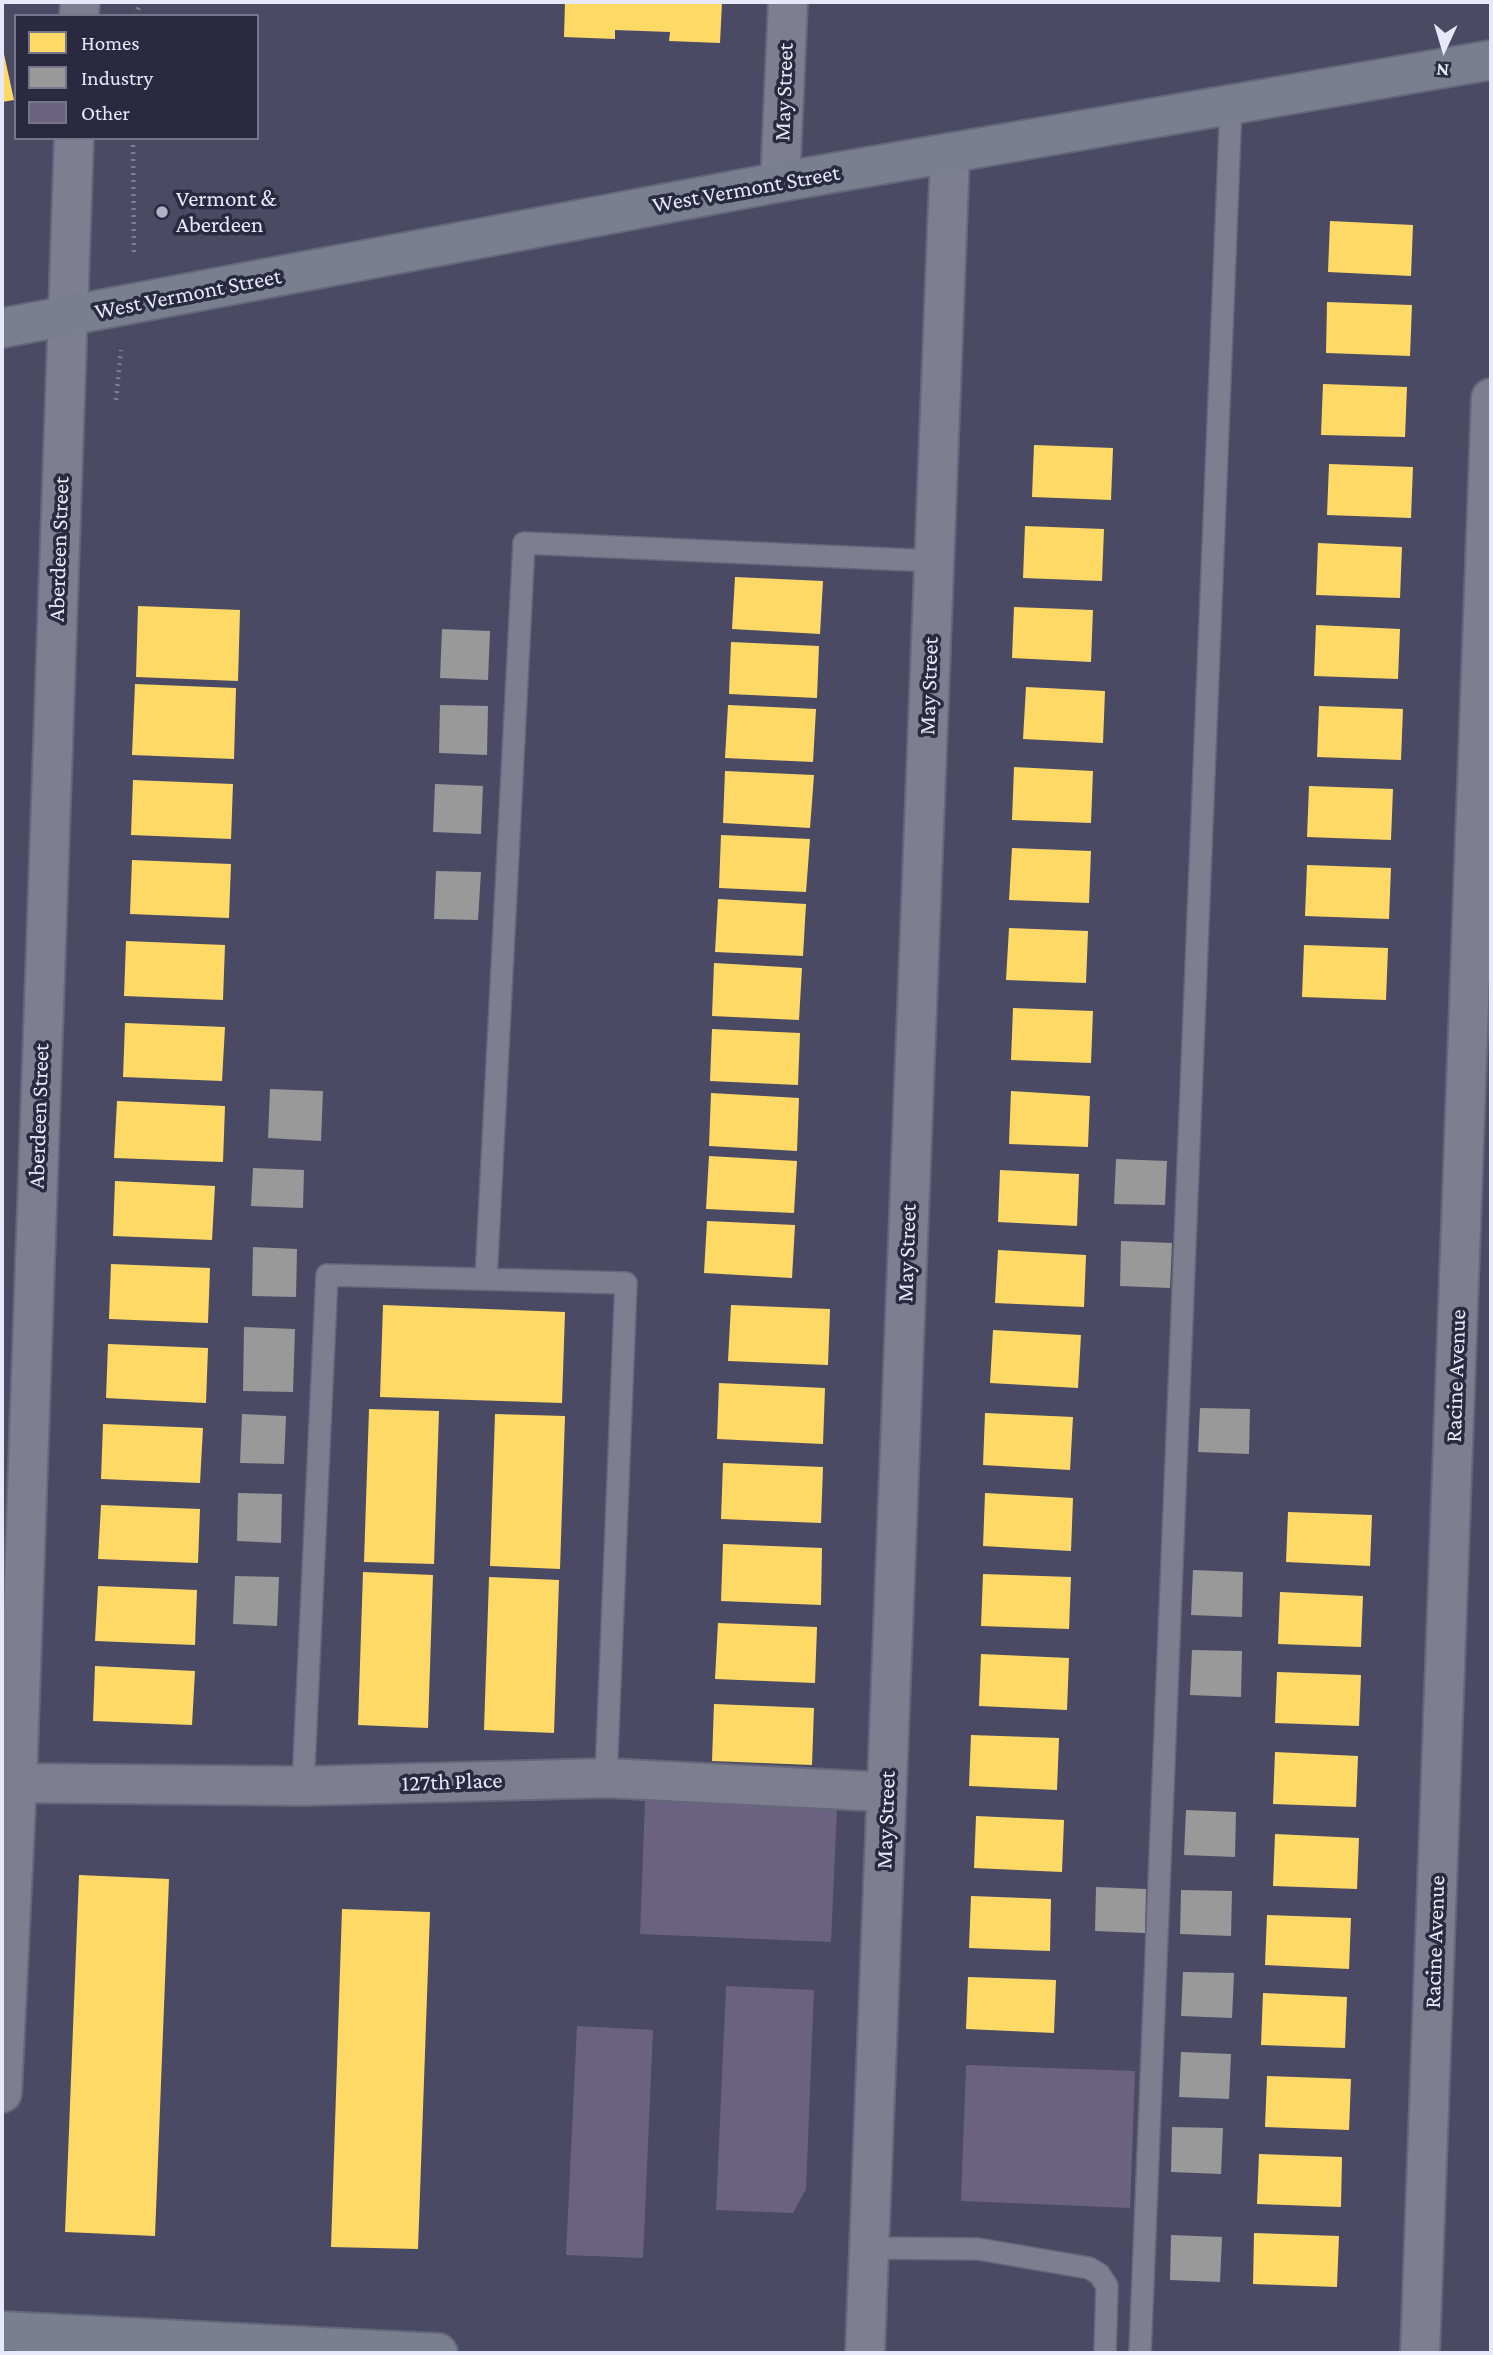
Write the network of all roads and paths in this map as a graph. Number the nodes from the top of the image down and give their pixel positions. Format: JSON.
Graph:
{"nodes":[{"id":1,"x":788,"y":2,"type":"edge"},
{"id":2,"x":1491,"y":60,"type":"edge"},
{"id":3,"x":1231,"y":105,"type":"junction"},
{"id":4,"x":74,"y":140,"type":"edge"},
{"id":5,"x":133,"y":140,"type":"edge"},
{"id":6,"x":950,"y":153,"type":"junction"},
{"id":7,"x":780,"y":182,"type":"junction"},
{"id":8,"x":134,"y":255,"type":"dead end"},
{"id":9,"x":66,"y":317,"type":"junction"},
{"id":10,"x":2,"y":328,"type":"edge"},
{"id":11,"x":121,"y":350,"type":"dead end"},
{"id":12,"x":1491,"y":398,"type":"edge"},
{"id":13,"x":116,"y":400,"type":"dead end"},
{"id":14,"x":934,"y":561,"type":"junction"},
{"id":15,"x":486,"y":1279,"type":"junction"},
{"id":16,"x":606,"y":1778,"type":"junction"},
{"id":17,"x":17,"y":1783,"type":"junction"},
{"id":18,"x":303,"y":1786,"type":"junction"},
{"id":19,"x":887,"y":1792,"type":"junction"},
{"id":20,"x":2,"y":2093,"type":"edge"},
{"id":21,"x":870,"y":2248,"type":"junction"},
{"id":22,"x":2,"y":2331,"type":"edge"},
{"id":23,"x":438,"y":2353,"type":"edge"},
{"id":24,"x":866,"y":2353,"type":"edge"},
{"id":25,"x":1105,"y":2353,"type":"edge"},
{"id":26,"x":1140,"y":2353,"type":"edge"},
{"id":27,"x":1420,"y":2353,"type":"edge"}],
"edges":[{"from":1,"to":7,"type":"street","name":"May Street"},
{"from":2,"to":3,"type":"street","name":"West Vermont Street"},
{"from":3,"to":6,"type":"street","name":"West Vermont Street"},
{"from":3,"to":26,"type":"lane"},
{"from":4,"to":9,"type":"street","name":"Aberdeen Street"},
{"from":5,"to":8,"type":"path"},
{"from":6,"to":7,"type":"street","name":"West Vermont Street"},
{"from":6,"to":14,"type":"street","name":"May Street"},
{"from":7,"to":9,"type":"street","name":"West Vermont Street"},
{"from":9,"to":10,"type":"street","name":"West Vermont Street"},
{"from":9,"to":17,"type":"street","name":"Aberdeen Street"},
{"from":11,"to":13,"type":"path"},
{"from":12,"to":27,"type":"street","name":"Racine Avenue"},
{"from":14,"to":15,"type":"lane"},
{"from":14,"to":19,"type":"street","name":"May Street"},
{"from":15,"to":16,"type":"lane"},
{"from":15,"to":18,"type":"lane"},
{"from":16,"to":18,"type":"street","name":"127th Place"},
{"from":16,"to":19,"type":"street","name":"127th Place"},
{"from":17,"to":18,"type":"street","name":"127th Place"},
{"from":17,"to":20,"type":"street","name":"Aberdeen Street"},
{"from":19,"to":21,"type":"street","name":"May Street"},
{"from":21,"to":24,"type":"street","name":"May Street"},
{"from":21,"to":25,"type":"lane"},
{"from":22,"to":23,"type":"street"}]}
